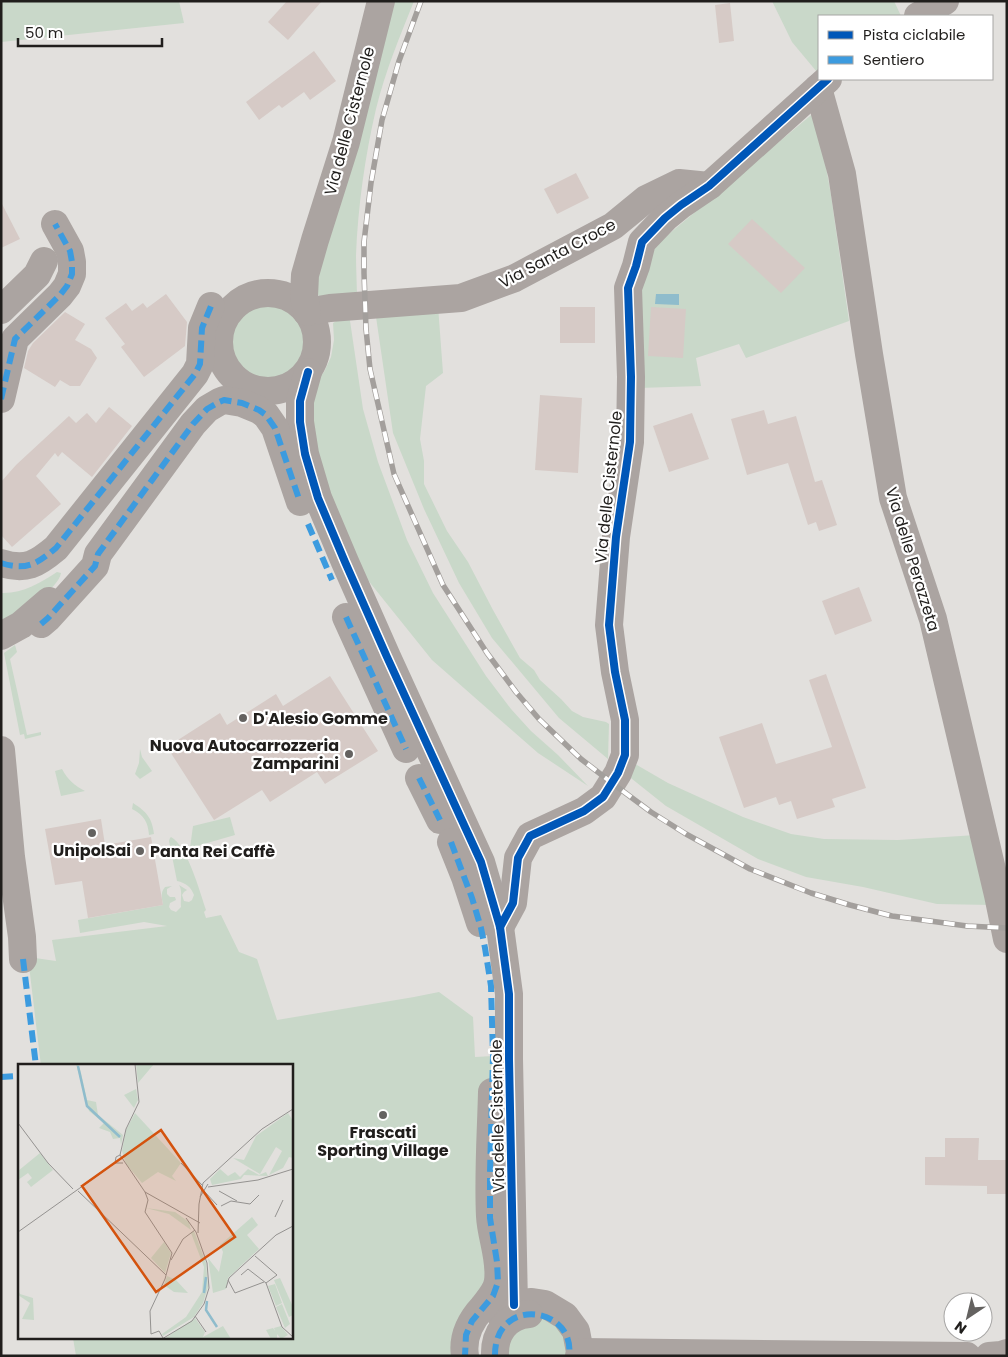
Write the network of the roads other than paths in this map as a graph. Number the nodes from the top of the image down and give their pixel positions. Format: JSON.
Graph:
{"nodes":[{"id":1,"x":381,"y":1,"type":"edge"},
{"id":2,"x":945,"y":1,"type":"edge"},
{"id":3,"x":920,"y":15,"type":"edge"},
{"id":4,"x":823,"y":83,"type":"edge"},
{"id":5,"x":709,"y":186,"type":"junction"},
{"id":6,"x":55,"y":224,"type":"dead end"},
{"id":7,"x":315,"y":240,"type":"junction"},
{"id":8,"x":44,"y":261,"type":"dead end"},
{"id":9,"x":247,"y":304,"type":"junction"},
{"id":10,"x":211,"y":306,"type":"dead end"},
{"id":11,"x":1,"y":310,"type":"edge"},
{"id":12,"x":307,"y":312,"type":"junction"},
{"id":13,"x":220,"y":333,"type":"junction"},
{"id":14,"x":308,"y":372,"type":"junction"},
{"id":15,"x":253,"y":388,"type":"junction"},
{"id":16,"x":1,"y":399,"type":"edge"},
{"id":17,"x":182,"y":416,"type":"junction"},
{"id":18,"x":304,"y":454,"type":"junction"},
{"id":19,"x":118,"y":498,"type":"junction"},
{"id":20,"x":3,"y":577,"type":"edge"},
{"id":21,"x":332,"y":580,"type":"dead end"},
{"id":22,"x":346,"y":617,"type":"dead end"},
{"id":23,"x":41,"y":624,"type":"dead end"},
{"id":24,"x":1,"y":636,"type":"edge"},
{"id":25,"x":406,"y":748,"type":"dead end"},
{"id":26,"x":1,"y":750,"type":"edge"},
{"id":27,"x":419,"y":778,"type":"dead end"},
{"id":28,"x":500,"y":927,"type":"junction"},
{"id":29,"x":1007,"y":939,"type":"edge"},
{"id":30,"x":23,"y":958,"type":"dead end"},
{"id":31,"x":514,"y":1305,"type":"junction"},
{"id":32,"x":1007,"y":1353,"type":"edge"},
{"id":33,"x":576,"y":1355,"type":"edge"},
{"id":34,"x":465,"y":1356,"type":"edge"},
{"id":35,"x":482,"y":1356,"type":"edge"},
{"id":36,"x":494,"y":1356,"type":"edge"},
{"id":37,"x":967,"y":1356,"type":"edge"},
{"id":38,"x":989,"y":1356,"type":"edge"}],
"edges":[{"from":1,"to":7,"type":"street","name":"Via delle Cisternole"},
{"from":2,"to":3,"type":"street"},
{"from":4,"to":5,"type":"street","name":"Via delle Cisternole"},
{"from":4,"to":29,"type":"street","name":"Via delle Perazzeta"},
{"from":5,"to":12,"type":"street","name":"Via Santa Croce"},
{"from":5,"to":28,"type":"street","name":"Via delle Cisternole"},
{"from":6,"to":16,"type":"street"},
{"from":7,"to":9,"type":"street","name":"Via delle Cisternole"},
{"from":7,"to":12,"type":"street","name":"Via delle Cisternole"},
{"from":8,"to":11,"type":"street"},
{"from":9,"to":12,"type":"street"},
{"from":9,"to":13,"type":"street"},
{"from":10,"to":20,"type":"street"},
{"from":12,"to":14,"type":"street"},
{"from":13,"to":15,"type":"street"},
{"from":13,"to":17,"type":"street"},
{"from":14,"to":15,"type":"street"},
{"from":14,"to":18,"type":"street","name":"Via delle Cisternole"},
{"from":15,"to":17,"type":"street"},
{"from":15,"to":18,"type":"street","name":"Via delle Cisternole"},
{"from":17,"to":19,"type":"street"},
{"from":18,"to":28,"type":"street","name":"Via delle Cisternole"},
{"from":19,"to":20,"type":"street"},
{"from":19,"to":24,"type":"street"},
{"from":21,"to":23,"type":"street"},
{"from":22,"to":25,"type":"street"},
{"from":26,"to":30,"type":"street"},
{"from":27,"to":34,"type":"street"},
{"from":28,"to":31,"type":"street","name":"Via delle Cisternole"},
{"from":31,"to":33,"type":"street"},
{"from":31,"to":35,"type":"street"},
{"from":32,"to":38,"type":"street"},
{"from":33,"to":36,"type":"street"},
{"from":33,"to":37,"type":"street"}]}
